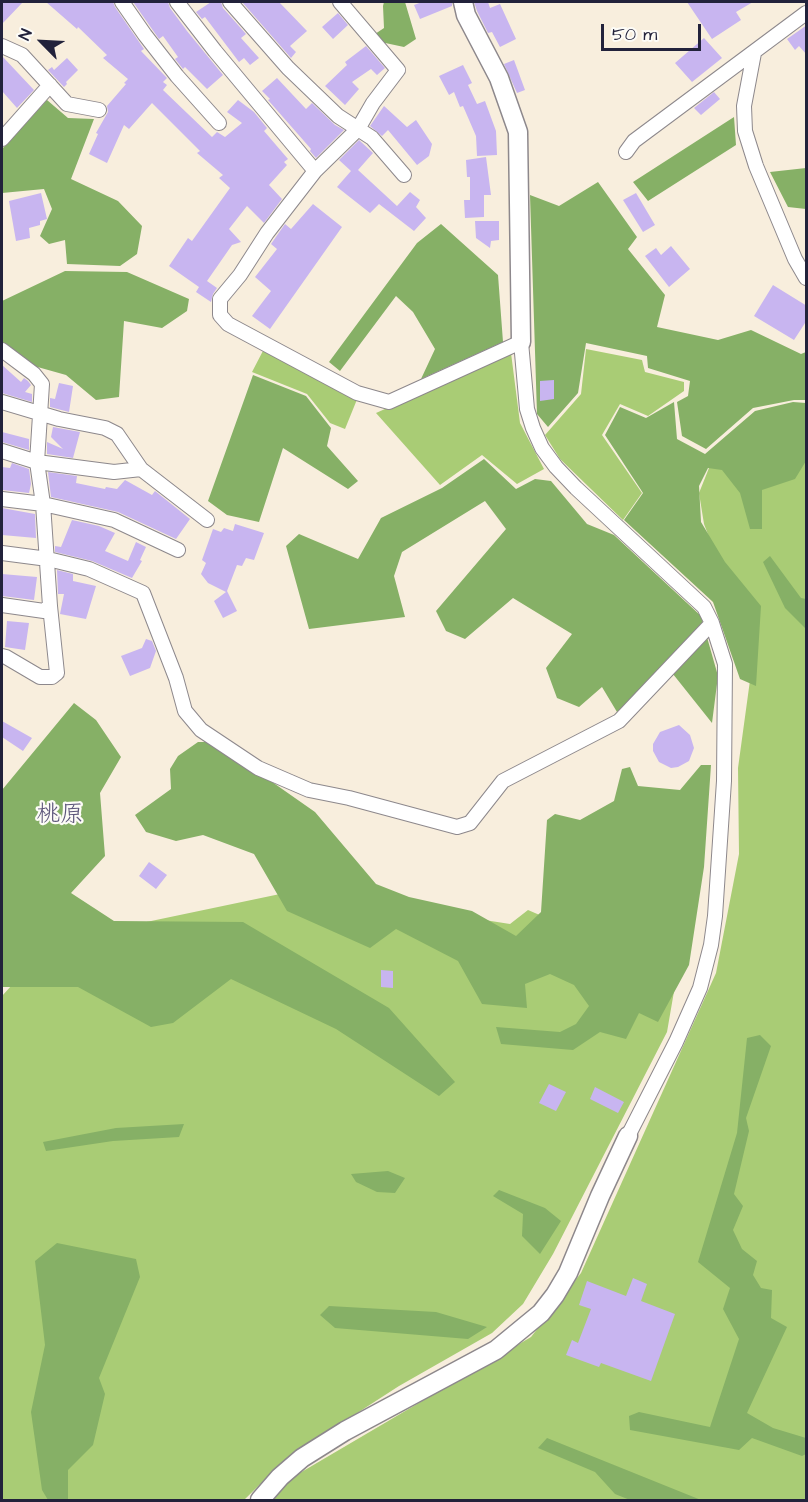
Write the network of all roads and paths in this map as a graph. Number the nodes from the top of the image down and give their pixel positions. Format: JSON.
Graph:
{"nodes":[{"id":1,"x":122,"y":2,"type":"edge"},
{"id":2,"x":177,"y":2,"type":"edge"},
{"id":3,"x":230,"y":2,"type":"edge"},
{"id":4,"x":340,"y":2,"type":"edge"},
{"id":5,"x":463,"y":2,"type":"edge"},
{"id":6,"x":807,"y":14,"type":"edge"},
{"id":7,"x":2,"y":46,"type":"edge"},
{"id":8,"x":754,"y":53,"type":"junction"},
{"id":9,"x":50,"y":85,"type":"junction"},
{"id":10,"x":99,"y":110,"type":"dead end"},
{"id":11,"x":219,"y":123,"type":"dead end"},
{"id":12,"x":358,"y":129,"type":"junction"},
{"id":13,"x":2,"y":139,"type":"edge"},
{"id":14,"x":626,"y":152,"type":"dead end"},
{"id":15,"x":315,"y":171,"type":"junction"},
{"id":16,"x":404,"y":175,"type":"dead end"},
{"id":17,"x":807,"y":278,"type":"edge"},
{"id":18,"x":521,"y":342,"type":"junction"},
{"id":19,"x":2,"y":350,"type":"edge"},
{"id":20,"x":2,"y":402,"type":"edge"},
{"id":21,"x":38,"y":413,"type":"junction"},
{"id":22,"x":2,"y":451,"type":"edge"},
{"id":23,"x":37,"y":462,"type":"junction"},
{"id":24,"x":141,"y":469,"type":"junction"},
{"id":25,"x":2,"y":499,"type":"edge"},
{"id":26,"x":43,"y":504,"type":"junction"},
{"id":27,"x":207,"y":520,"type":"dead end"},
{"id":28,"x":178,"y":550,"type":"dead end"},
{"id":29,"x":2,"y":553,"type":"edge"},
{"id":30,"x":48,"y":559,"type":"junction"},
{"id":31,"x":2,"y":605,"type":"edge"},
{"id":32,"x":50,"y":606,"type":"junction"},
{"id":33,"x":712,"y":623,"type":"junction"},
{"id":34,"x":2,"y":656,"type":"edge"},
{"id":35,"x":628,"y":1136,"type":"joint"},
{"id":36,"x":260,"y":1500,"type":"edge"}],
"edges":[{"from":1,"to":11,"type":"street"},
{"from":2,"to":15,"type":"street"},
{"from":3,"to":12,"type":"street"},
{"from":4,"to":12,"type":"street"},
{"from":5,"to":18,"type":"street"},
{"from":6,"to":8,"type":"street"},
{"from":7,"to":9,"type":"street"},
{"from":8,"to":14,"type":"street"},
{"from":8,"to":17,"type":"street"},
{"from":9,"to":10,"type":"street"},
{"from":9,"to":13,"type":"street"},
{"from":12,"to":15,"type":"street"},
{"from":12,"to":16,"type":"street"},
{"from":15,"to":18,"type":"street"},
{"from":18,"to":33,"type":"street"},
{"from":19,"to":21,"type":"street"},
{"from":20,"to":21,"type":"street"},
{"from":21,"to":23,"type":"street"},
{"from":21,"to":24,"type":"street"},
{"from":22,"to":23,"type":"street"},
{"from":23,"to":24,"type":"street"},
{"from":23,"to":26,"type":"street"},
{"from":24,"to":27,"type":"street"},
{"from":25,"to":26,"type":"street"},
{"from":26,"to":28,"type":"street"},
{"from":26,"to":30,"type":"street"},
{"from":29,"to":30,"type":"street"},
{"from":30,"to":32,"type":"street"},
{"from":30,"to":33,"type":"street"},
{"from":31,"to":32,"type":"street"},
{"from":32,"to":34,"type":"street"},
{"from":33,"to":35,"type":"street"},
{"from":35,"to":36,"type":"street"}]}
